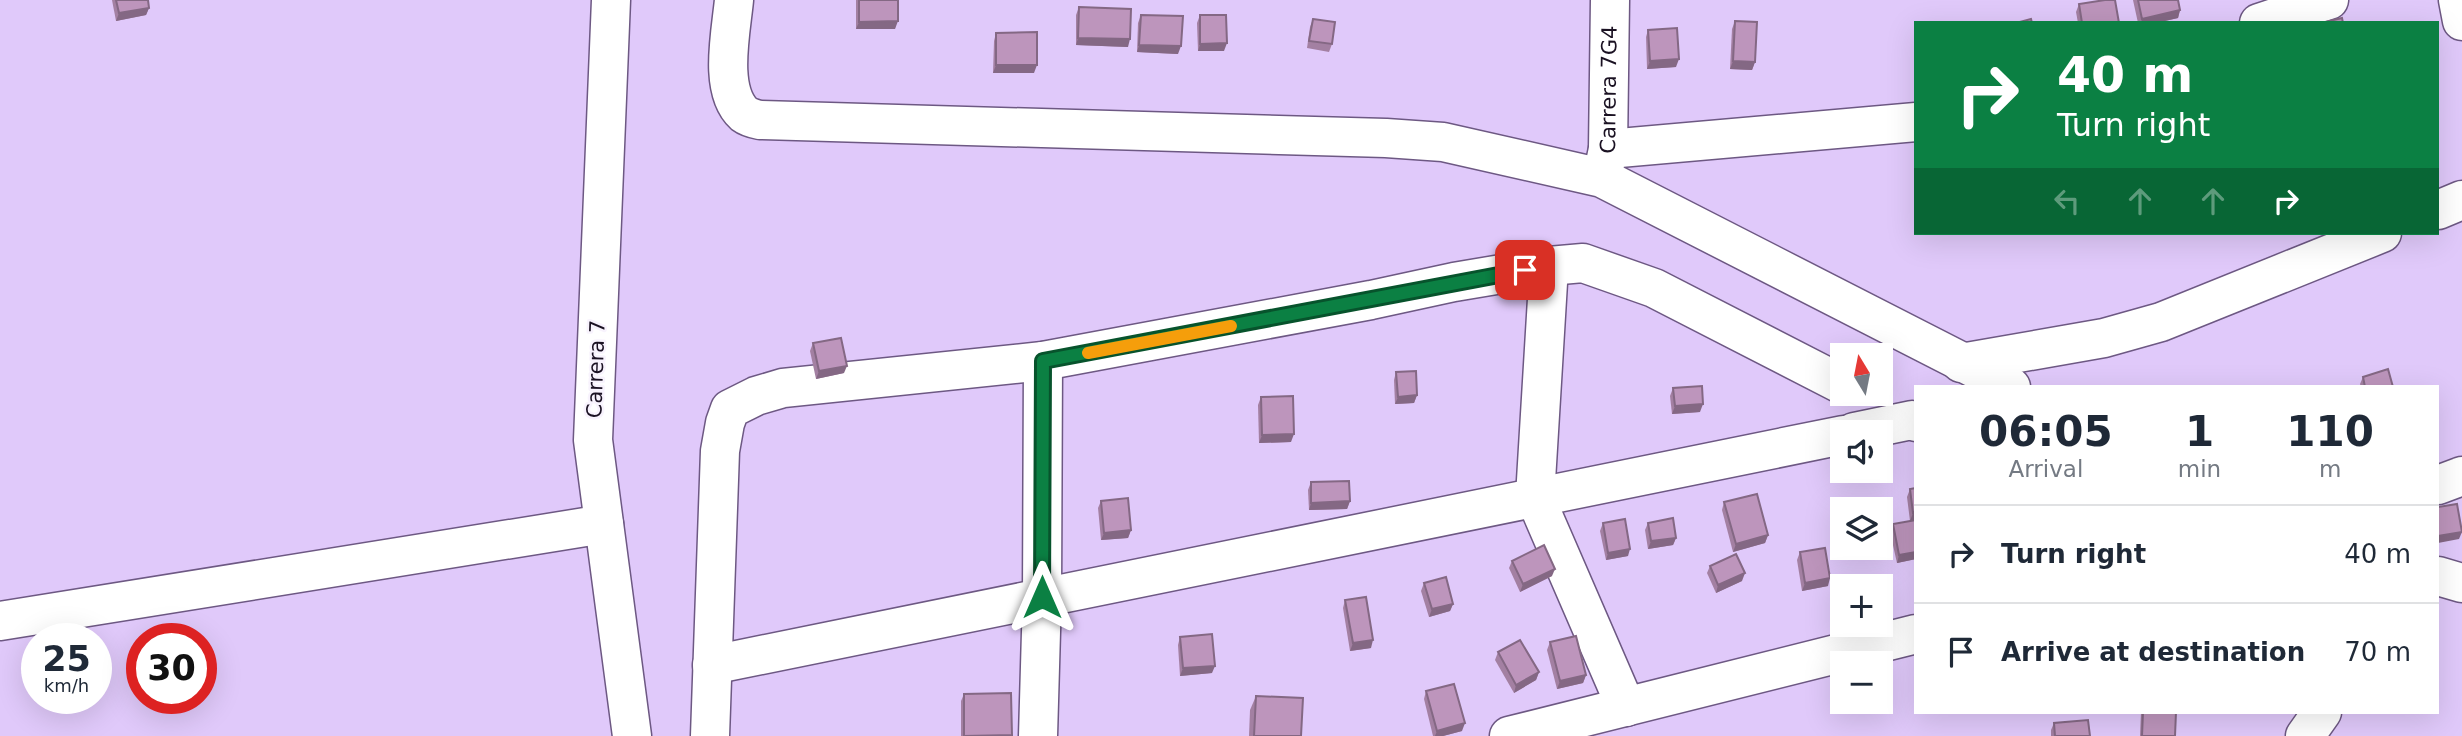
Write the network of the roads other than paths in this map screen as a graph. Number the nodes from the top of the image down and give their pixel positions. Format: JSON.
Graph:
{"nodes":[{"id":1,"x":611,"y":0,"type":"edge"},
{"id":2,"x":734,"y":0,"type":"edge"},
{"id":3,"x":1610,"y":0,"type":"edge"},
{"id":4,"x":2329,"y":0,"type":"edge"},
{"id":5,"x":2458,"y":0,"type":"edge"},
{"id":6,"x":2265,"y":21,"type":"edge"},
{"id":7,"x":2462,"y":21,"type":"edge"},
{"id":8,"x":1914,"y":122,"type":"edge"},
{"id":9,"x":1605,"y":164,"type":"junction"},
{"id":10,"x":2462,"y":201,"type":"edge"},
{"id":11,"x":2439,"y":210,"type":"edge"},
{"id":12,"x":2377,"y":235,"type":"edge"},
{"id":13,"x":1549,"y":266,"type":"junction"},
{"id":14,"x":1043,"y":361,"type":"junction"},
{"id":15,"x":1961,"y":363,"type":"junction"},
{"id":16,"x":1830,"y":378,"type":"edge"},
{"id":17,"x":2007,"y":385,"type":"edge"},
{"id":18,"x":1885,"y":406,"type":"edge"},
{"id":19,"x":1914,"y":421,"type":"edge"},
{"id":20,"x":1893,"y":425,"type":"edge"},
{"id":21,"x":1830,"y":438,"type":"edge"},
{"id":22,"x":2462,"y":476,"type":"edge"},
{"id":23,"x":2439,"y":485,"type":"edge"},
{"id":24,"x":1535,"y":497,"type":"junction"},
{"id":25,"x":604,"y":524,"type":"junction"},
{"id":26,"x":2439,"y":576,"type":"edge"},
{"id":27,"x":2462,"y":583,"type":"edge"},
{"id":28,"x":1042,"y":597,"type":"junction"},
{"id":29,"x":0,"y":621,"type":"edge"},
{"id":30,"x":1914,"y":635,"type":"edge"},
{"id":31,"x":712,"y":665,"type":"junction"},
{"id":32,"x":1626,"y":707,"type":"junction"},
{"id":33,"x":2321,"y":714,"type":"edge"},
{"id":34,"x":632,"y":736,"type":"edge"},
{"id":35,"x":710,"y":736,"type":"edge"},
{"id":36,"x":1038,"y":736,"type":"edge"},
{"id":37,"x":1509,"y":736,"type":"edge"},
{"id":38,"x":2305,"y":736,"type":"edge"}],
"edges":[{"from":1,"to":25,"type":"street","name":"Carrera 7"},
{"from":2,"to":9,"type":"street"},
{"from":3,"to":9,"type":"street","name":"Carrera 7G4"},
{"from":4,"to":6,"type":"street"},
{"from":5,"to":7,"type":"street"},
{"from":8,"to":9,"type":"street"},
{"from":9,"to":15,"type":"street"},
{"from":10,"to":11,"type":"street"},
{"from":12,"to":15,"type":"street"},
{"from":13,"to":14,"type":"street"},
{"from":13,"to":16,"type":"street"},
{"from":13,"to":24,"type":"street"},
{"from":14,"to":28,"type":"street"},
{"from":14,"to":31,"type":"street"},
{"from":15,"to":17,"type":"street"},
{"from":18,"to":19,"type":"street"},
{"from":19,"to":20,"type":"street"},
{"from":21,"to":24,"type":"street"},
{"from":22,"to":23,"type":"street"},
{"from":24,"to":28,"type":"street"},
{"from":24,"to":32,"type":"street"},
{"from":25,"to":29,"type":"street"},
{"from":25,"to":34,"type":"street","name":"Carrera 7"},
{"from":26,"to":27,"type":"street"},
{"from":28,"to":31,"type":"street"},
{"from":28,"to":36,"type":"street"},
{"from":30,"to":32,"type":"street"},
{"from":31,"to":35,"type":"street"},
{"from":32,"to":37,"type":"street"},
{"from":33,"to":38,"type":"street"}]}
